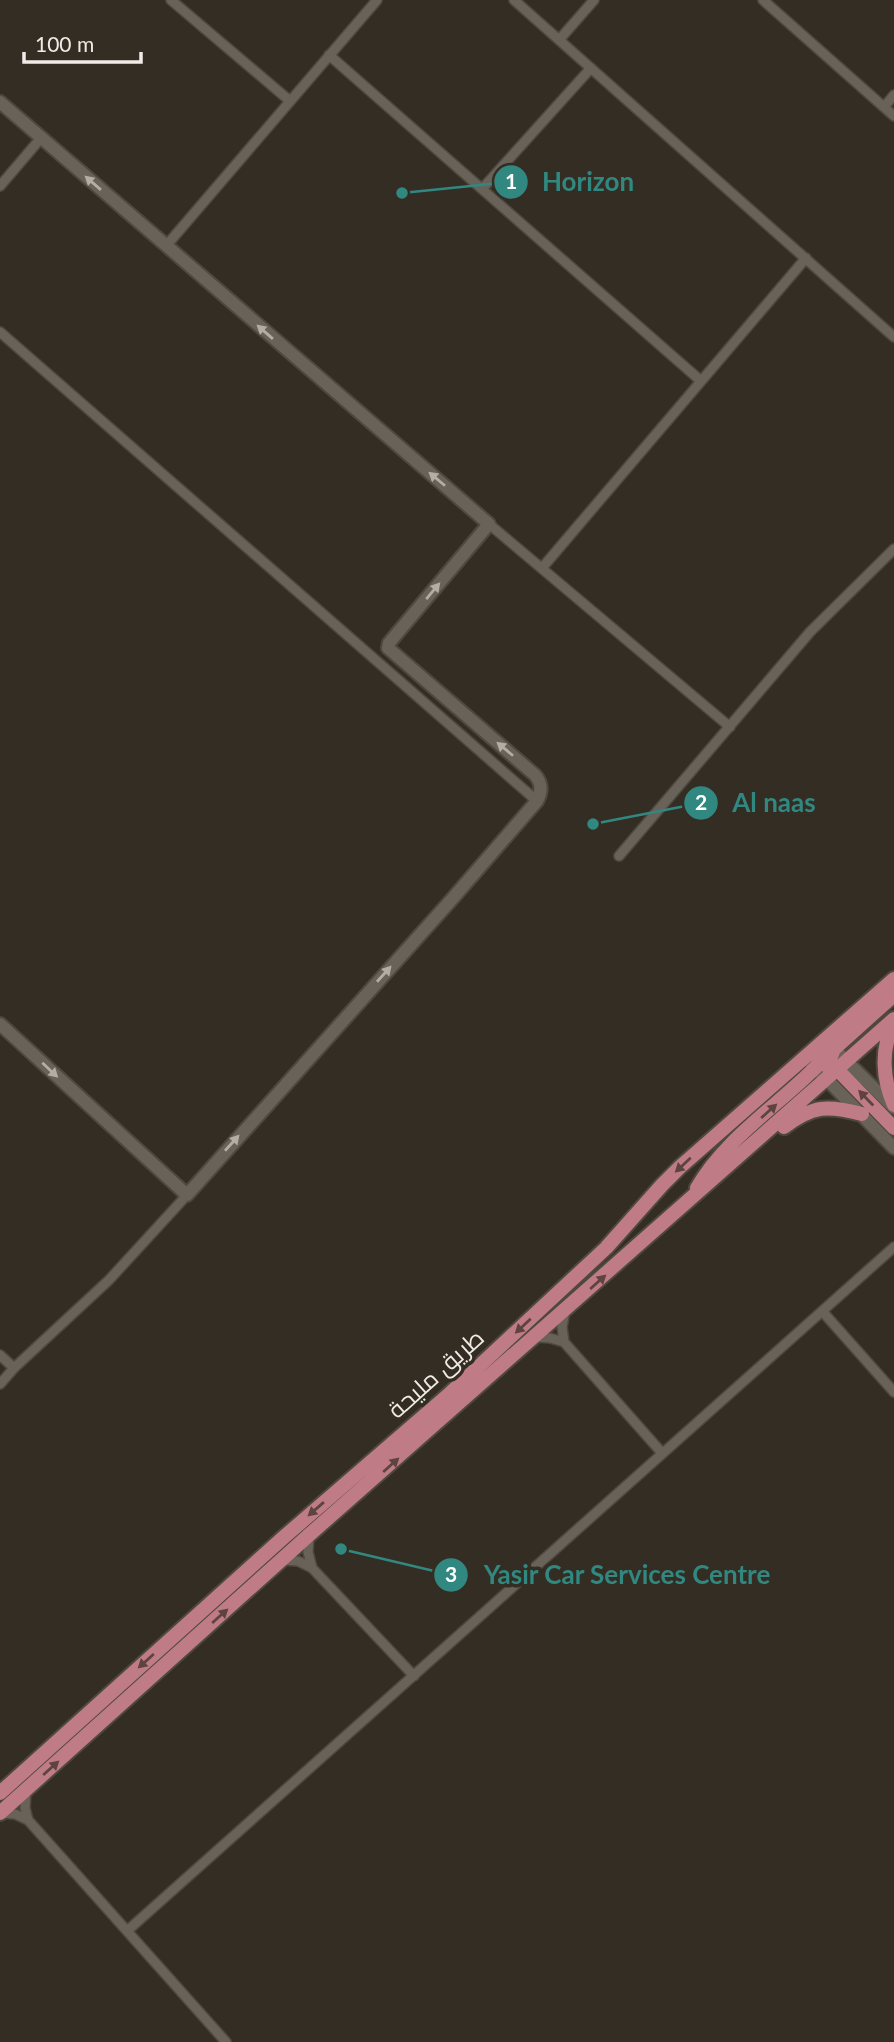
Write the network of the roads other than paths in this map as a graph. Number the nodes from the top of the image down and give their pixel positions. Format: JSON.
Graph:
{"nodes":[{"id":1,"x":171,"y":0,"type":"edge"},
{"id":2,"x":514,"y":0,"type":"edge"},
{"id":3,"x":594,"y":0,"type":"edge"},
{"id":4,"x":763,"y":0,"type":"edge"},
{"id":5,"x":373,"y":1,"type":"edge"},
{"id":6,"x":559,"y":40,"type":"junction"},
{"id":7,"x":329,"y":55,"type":"junction"},
{"id":8,"x":591,"y":68,"type":"junction"},
{"id":9,"x":894,"y":95,"type":"edge"},
{"id":10,"x":290,"y":101,"type":"junction"},
{"id":11,"x":0,"y":103,"type":"edge"},
{"id":12,"x":884,"y":107,"type":"junction"},
{"id":13,"x":894,"y":116,"type":"edge"},
{"id":14,"x":41,"y":138,"type":"junction"},
{"id":15,"x":0,"y":186,"type":"edge"},
{"id":16,"x":482,"y":189,"type":"junction"},
{"id":17,"x":166,"y":246,"type":"junction"},
{"id":18,"x":806,"y":258,"type":"junction"},
{"id":19,"x":0,"y":332,"type":"edge"},
{"id":20,"x":894,"y":337,"type":"edge"},
{"id":21,"x":701,"y":382,"type":"junction"},
{"id":22,"x":489,"y":524,"type":"junction"},
{"id":23,"x":894,"y":549,"type":"edge"},
{"id":24,"x":542,"y":568,"type":"junction"},
{"id":25,"x":730,"y":727,"type":"junction"},
{"id":26,"x":537,"y":801,"type":"junction"},
{"id":27,"x":619,"y":856,"type":"dead end"},
{"id":28,"x":894,"y":979,"type":"edge"},
{"id":29,"x":894,"y":995,"type":"edge"},
{"id":30,"x":894,"y":1022,"type":"edge"},
{"id":31,"x":0,"y":1024,"type":"edge"},
{"id":32,"x":826,"y":1058,"type":"junction"},
{"id":33,"x":894,"y":1107,"type":"edge"},
{"id":34,"x":862,"y":1114,"type":"junction"},
{"id":35,"x":894,"y":1128,"type":"edge"},
{"id":36,"x":756,"y":1142,"type":"junction"},
{"id":37,"x":894,"y":1148,"type":"edge"},
{"id":38,"x":187,"y":1195,"type":"junction"},
{"id":39,"x":692,"y":1198,"type":"junction"},
{"id":40,"x":894,"y":1247,"type":"edge"},
{"id":41,"x":565,"y":1311,"type":"junction"},
{"id":42,"x":822,"y":1311,"type":"junction"},
{"id":43,"x":536,"y":1337,"type":"junction"},
{"id":44,"x":564,"y":1342,"type":"junction"},
{"id":45,"x":0,"y":1355,"type":"edge"},
{"id":46,"x":14,"y":1368,"type":"junction"},
{"id":47,"x":0,"y":1384,"type":"edge"},
{"id":48,"x":894,"y":1392,"type":"edge"},
{"id":49,"x":663,"y":1453,"type":"junction"},
{"id":50,"x":309,"y":1535,"type":"junction"},
{"id":51,"x":282,"y":1560,"type":"junction"},
{"id":52,"x":312,"y":1568,"type":"junction"},
{"id":53,"x":414,"y":1676,"type":"junction"},
{"id":54,"x":91,"y":1711,"type":"junction"},
{"id":55,"x":92,"y":1732,"type":"junction"},
{"id":56,"x":26,"y":1790,"type":"junction"},
{"id":57,"x":0,"y":1793,"type":"edge"},
{"id":58,"x":0,"y":1813,"type":"edge"},
{"id":59,"x":28,"y":1820,"type":"junction"},
{"id":60,"x":127,"y":1931,"type":"junction"},
{"id":61,"x":226,"y":2042,"type":"edge"}],
"edges":[{"from":1,"to":10,"type":"street"},
{"from":2,"to":6,"type":"street"},
{"from":3,"to":6,"type":"street"},
{"from":4,"to":12,"type":"street"},
{"from":5,"to":7,"type":"street"},
{"from":6,"to":8,"type":"street"},
{"from":7,"to":10,"type":"street"},
{"from":7,"to":16,"type":"street"},
{"from":8,"to":16,"type":"street"},
{"from":8,"to":18,"type":"street"},
{"from":9,"to":12,"type":"street"},
{"from":10,"to":17,"type":"street"},
{"from":11,"to":14,"type":"main road"},
{"from":12,"to":13,"type":"street"},
{"from":14,"to":15,"type":"street"},
{"from":17,"to":14,"type":"main road","one_way":true},
{"from":16,"to":21,"type":"street"},
{"from":22,"to":17,"type":"main road","one_way":true},
{"from":18,"to":20,"type":"street"},
{"from":18,"to":21,"type":"street"},
{"from":19,"to":26,"type":"street"},
{"from":21,"to":24,"type":"street"},
{"from":22,"to":24,"type":"street"},
{"from":26,"to":22,"type":"main road","one_way":true},
{"from":23,"to":25,"type":"street"},
{"from":24,"to":25,"type":"street"},
{"from":25,"to":27,"type":"street"},
{"from":38,"to":26,"type":"main road","one_way":true},
{"from":28,"to":32,"type":"main road","name":"طريق مليحة"},
{"from":29,"to":32,"type":"main road"},
{"from":30,"to":32,"type":"main road","name":"طريق مليحة"},
{"from":30,"to":33,"type":"main road"},
{"from":31,"to":38,"type":"main road","one_way":true},
{"from":32,"to":33,"type":"main road"},
{"from":32,"to":34,"type":"main road"},
{"from":35,"to":32,"type":"main road","one_way":true},
{"from":32,"to":36,"type":"main road","name":"طريق مليحة"},
{"from":39,"to":32,"type":"main road","one_way":true},
{"from":32,"to":54,"type":"main road","name":"طريق مليحة","one_way":true},
{"from":34,"to":36,"type":"main road"},
{"from":34,"to":37,"type":"main road"},
{"from":36,"to":39,"type":"main road","name":"طريق مليحة"},
{"from":38,"to":46,"type":"street"},
{"from":41,"to":39,"type":"main road","name":"طريق مليحة","one_way":true},
{"from":40,"to":42,"type":"street"},
{"from":41,"to":43,"type":"main road","name":"طريق مليحة"},
{"from":41,"to":44,"type":"street"},
{"from":42,"to":48,"type":"street"},
{"from":42,"to":49,"type":"street"},
{"from":43,"to":44,"type":"street"},
{"from":50,"to":43,"type":"main road","name":"طريق مليحة","one_way":true},
{"from":44,"to":49,"type":"street"},
{"from":45,"to":46,"type":"street"},
{"from":46,"to":47,"type":"street"},
{"from":49,"to":53,"type":"street"},
{"from":50,"to":51,"type":"main road","name":"طريق مليحة"},
{"from":50,"to":52,"type":"street"},
{"from":51,"to":52,"type":"street"},
{"from":55,"to":51,"type":"main road","name":"طريق مليحة","one_way":true},
{"from":52,"to":53,"type":"street"},
{"from":53,"to":60,"type":"street"},
{"from":54,"to":55,"type":"main road"},
{"from":54,"to":57,"type":"main road","name":"طريق مليحة"},
{"from":56,"to":55,"type":"main road","name":"طريق مليحة","one_way":true},
{"from":56,"to":58,"type":"main road","name":"طريق مليحة"},
{"from":56,"to":59,"type":"street"},
{"from":58,"to":59,"type":"street"},
{"from":59,"to":60,"type":"street"},
{"from":60,"to":61,"type":"street"}]}
